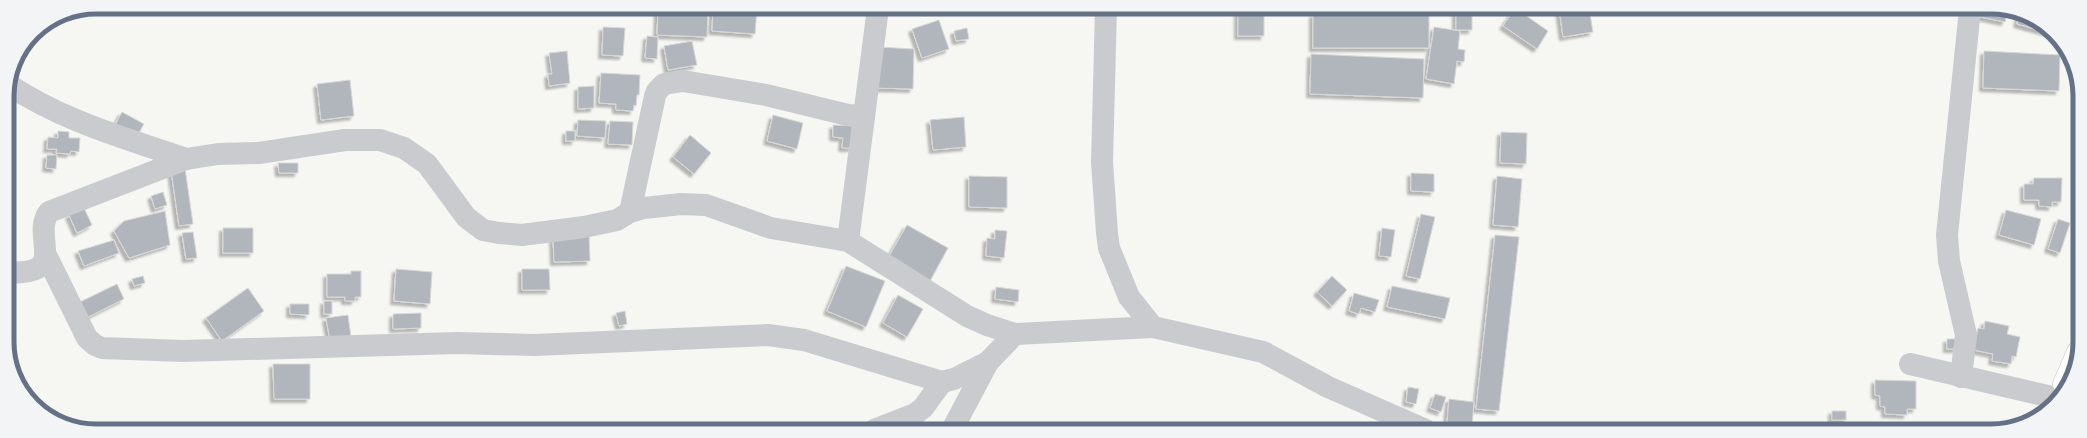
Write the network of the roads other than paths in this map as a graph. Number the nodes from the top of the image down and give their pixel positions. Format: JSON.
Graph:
{"nodes":[{"id":1,"x":877,"y":14,"type":"edge"},
{"id":2,"x":1106,"y":14,"type":"edge"},
{"id":3,"x":1969,"y":14,"type":"edge"},
{"id":4,"x":14,"y":88,"type":"edge"},
{"id":5,"x":864,"y":116,"type":"junction"},
{"id":6,"x":186,"y":159,"type":"junction"},
{"id":7,"x":630,"y":212,"type":"junction"},
{"id":8,"x":848,"y":241,"type":"junction"},
{"id":9,"x":46,"y":256,"type":"junction"},
{"id":10,"x":14,"y":272,"type":"edge"},
{"id":11,"x":1153,"y":327,"type":"junction"},
{"id":12,"x":1015,"y":334,"type":"junction"},
{"id":13,"x":988,"y":362,"type":"junction"},
{"id":14,"x":1910,"y":364,"type":"dead end"},
{"id":15,"x":1960,"y":376,"type":"junction"},
{"id":16,"x":942,"y":382,"type":"junction"},
{"id":17,"x":2052,"y":397,"type":"edge"},
{"id":18,"x":889,"y":424,"type":"edge"},
{"id":19,"x":955,"y":424,"type":"edge"},
{"id":20,"x":1412,"y":424,"type":"edge"}],
"edges":[{"from":1,"to":5,"type":"street"},
{"from":2,"to":11,"type":"street"},
{"from":3,"to":15,"type":"street"},
{"from":4,"to":6,"type":"street"},
{"from":5,"to":7,"type":"street"},
{"from":5,"to":8,"type":"street"},
{"from":6,"to":7,"type":"street"},
{"from":6,"to":9,"type":"street"},
{"from":7,"to":8,"type":"street"},
{"from":8,"to":12,"type":"street"},
{"from":9,"to":10,"type":"street"},
{"from":9,"to":16,"type":"street"},
{"from":11,"to":12,"type":"street"},
{"from":11,"to":20,"type":"street"},
{"from":12,"to":13,"type":"street"},
{"from":13,"to":16,"type":"street"},
{"from":13,"to":19,"type":"street"},
{"from":14,"to":15,"type":"street"},
{"from":15,"to":17,"type":"street"},
{"from":16,"to":18,"type":"street"}]}
